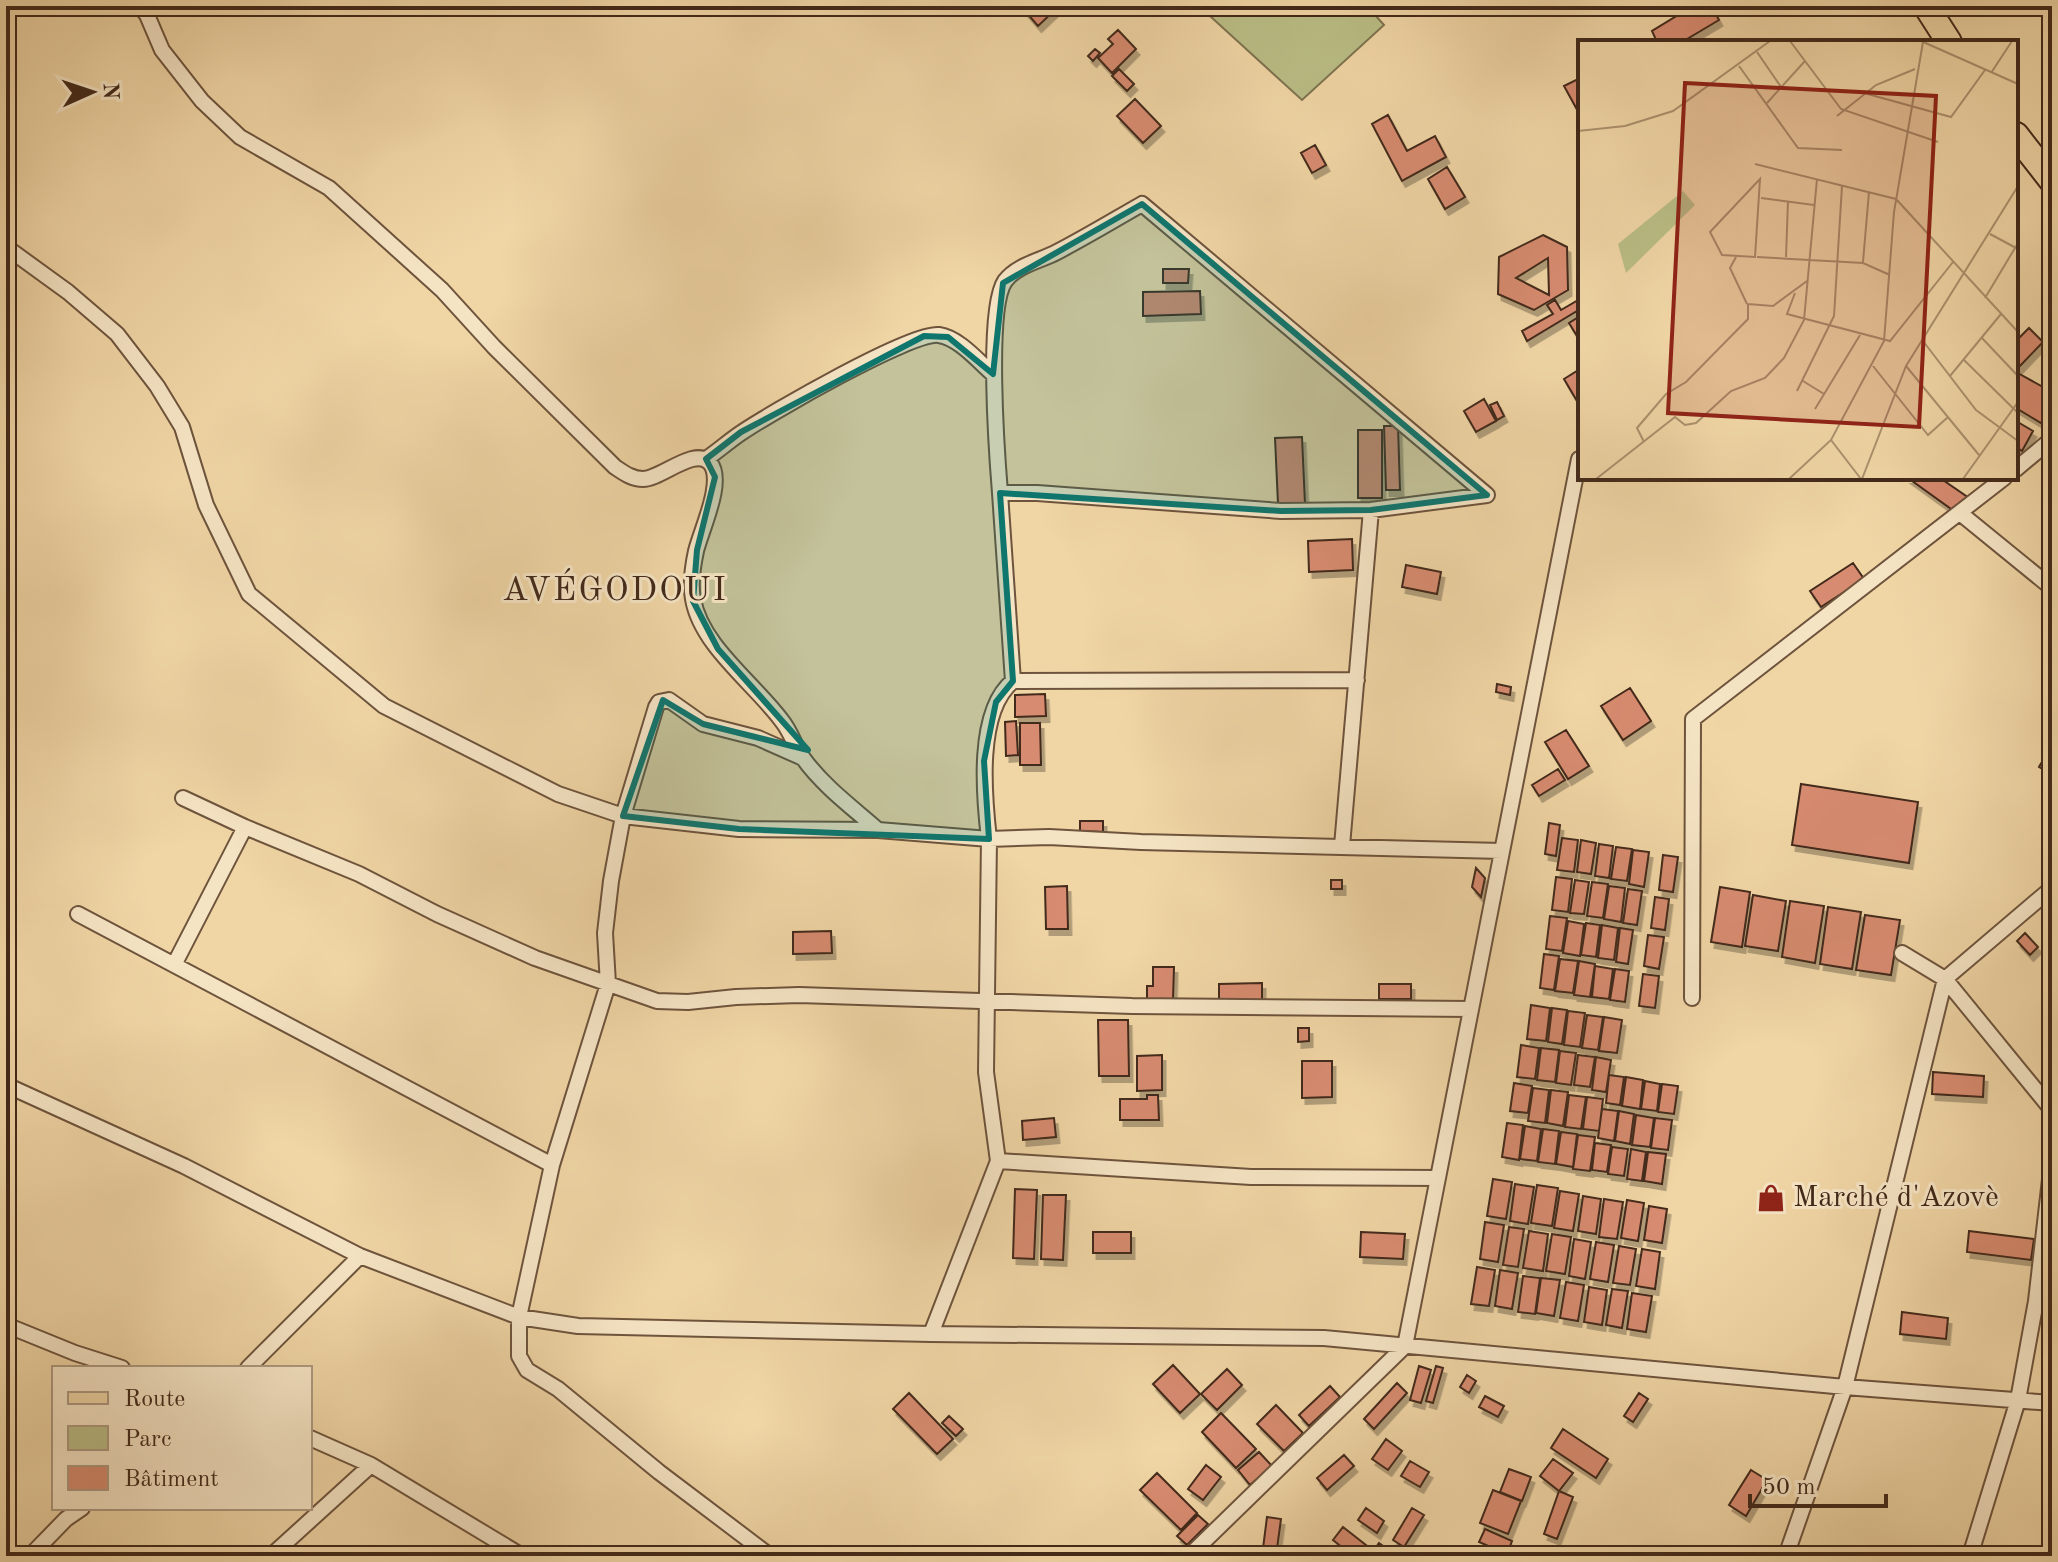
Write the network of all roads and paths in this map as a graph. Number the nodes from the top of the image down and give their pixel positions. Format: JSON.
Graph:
{"nodes":[{"id":1,"x":140,"y":6,"type":"edge"},
{"id":2,"x":1926,"y":6,"type":"edge"},
{"id":3,"x":1948,"y":40,"type":"edge"},
{"id":4,"x":2018,"y":138,"type":"edge"},
{"id":5,"x":2052,"y":181,"type":"edge"},
{"id":6,"x":6,"y":247,"type":"edge"},
{"id":7,"x":993,"y":374,"type":"junction"},
{"id":8,"x":2052,"y":439,"type":"edge"},
{"id":9,"x":706,"y":459,"type":"junction"},
{"id":10,"x":1578,"y":464,"type":"edge"},
{"id":11,"x":2018,"y":467,"type":"edge"},
{"id":12,"x":2001,"y":480,"type":"edge"},
{"id":13,"x":1000,"y":493,"type":"junction"},
{"id":14,"x":1371,"y":510,"type":"junction"},
{"id":15,"x":1960,"y":513,"type":"junction"},
{"id":16,"x":2052,"y":588,"type":"edge"},
{"id":17,"x":1357,"y":680,"type":"junction"},
{"id":18,"x":1013,"y":681,"type":"junction"},
{"id":19,"x":803,"y":758,"type":"junction"},
{"id":20,"x":183,"y":798,"type":"dead end"},
{"id":21,"x":623,"y":816,"type":"junction"},
{"id":22,"x":245,"y":827,"type":"junction"},
{"id":23,"x":878,"y":830,"type":"junction"},
{"id":24,"x":989,"y":839,"type":"junction"},
{"id":25,"x":1342,"y":846,"type":"junction"},
{"id":26,"x":1502,"y":851,"type":"junction"},
{"id":27,"x":2052,"y":888,"type":"edge"},
{"id":28,"x":78,"y":914,"type":"dead end"},
{"id":29,"x":1902,"y":953,"type":"dead end"},
{"id":30,"x":174,"y":965,"type":"junction"},
{"id":31,"x":1945,"y":979,"type":"junction"},
{"id":32,"x":608,"y":984,"type":"junction"},
{"id":33,"x":1692,"y":998,"type":"dead end"},
{"id":34,"x":987,"y":1001,"type":"junction"},
{"id":35,"x":1471,"y":1009,"type":"junction"},
{"id":36,"x":6,"y":1085,"type":"edge"},
{"id":37,"x":2052,"y":1110,"type":"edge"},
{"id":38,"x":998,"y":1161,"type":"junction"},
{"id":39,"x":2052,"y":1162,"type":"edge"},
{"id":40,"x":552,"y":1165,"type":"junction"},
{"id":41,"x":1438,"y":1178,"type":"junction"},
{"id":42,"x":360,"y":1256,"type":"junction"},
{"id":43,"x":519,"y":1317,"type":"junction"},
{"id":44,"x":6,"y":1325,"type":"edge"},
{"id":45,"x":931,"y":1334,"type":"junction"},
{"id":46,"x":1405,"y":1346,"type":"junction"},
{"id":47,"x":116,"y":1366,"type":"edge"},
{"id":48,"x":250,"y":1366,"type":"edge"},
{"id":49,"x":1845,"y":1387,"type":"junction"},
{"id":50,"x":2018,"y":1400,"type":"junction"},
{"id":51,"x":2052,"y":1403,"type":"edge"},
{"id":52,"x":312,"y":1439,"type":"edge"},
{"id":53,"x":371,"y":1465,"type":"junction"},
{"id":54,"x":79,"y":1510,"type":"edge"},
{"id":55,"x":30,"y":1556,"type":"edge"},
{"id":56,"x":271,"y":1556,"type":"edge"},
{"id":57,"x":522,"y":1556,"type":"edge"},
{"id":58,"x":770,"y":1556,"type":"edge"},
{"id":59,"x":1189,"y":1556,"type":"edge"},
{"id":60,"x":1786,"y":1556,"type":"edge"},
{"id":61,"x":1970,"y":1556,"type":"edge"}],
"edges":[{"from":1,"to":9,"type":"street"},
{"from":2,"to":3,"type":"main road"},
{"from":4,"to":5,"type":"main road"},
{"from":6,"to":21,"type":"street"},
{"from":7,"to":9,"type":"street"},
{"from":7,"to":13,"type":"street"},
{"from":7,"to":14,"type":"street"},
{"from":8,"to":11,"type":"street"},
{"from":9,"to":19,"type":"street"},
{"from":10,"to":26,"type":"street"},
{"from":12,"to":15,"type":"street"},
{"from":13,"to":14,"type":"street"},
{"from":13,"to":18,"type":"street"},
{"from":14,"to":17,"type":"street"},
{"from":15,"to":16,"type":"street"},
{"from":15,"to":33,"type":"street"},
{"from":17,"to":18,"type":"street"},
{"from":17,"to":25,"type":"street"},
{"from":18,"to":24,"type":"street"},
{"from":19,"to":21,"type":"street"},
{"from":19,"to":23,"type":"street"},
{"from":20,"to":22,"type":"street"},
{"from":21,"to":23,"type":"street"},
{"from":21,"to":32,"type":"street"},
{"from":22,"to":30,"type":"street"},
{"from":22,"to":32,"type":"street"},
{"from":23,"to":24,"type":"street"},
{"from":24,"to":25,"type":"street"},
{"from":24,"to":34,"type":"street"},
{"from":25,"to":26,"type":"street"},
{"from":26,"to":35,"type":"street"},
{"from":27,"to":31,"type":"street"},
{"from":28,"to":30,"type":"street"},
{"from":29,"to":31,"type":"street"},
{"from":30,"to":40,"type":"street"},
{"from":31,"to":37,"type":"street"},
{"from":31,"to":49,"type":"street"},
{"from":32,"to":34,"type":"street"},
{"from":32,"to":40,"type":"street"},
{"from":34,"to":35,"type":"street"},
{"from":34,"to":38,"type":"street"},
{"from":35,"to":41,"type":"street"},
{"from":36,"to":42,"type":"street"},
{"from":38,"to":41,"type":"street"},
{"from":38,"to":45,"type":"street"},
{"from":39,"to":50,"type":"street"},
{"from":40,"to":43,"type":"street"},
{"from":41,"to":46,"type":"street"},
{"from":42,"to":43,"type":"street"},
{"from":42,"to":48,"type":"street"},
{"from":43,"to":45,"type":"street"},
{"from":43,"to":58,"type":"street"},
{"from":44,"to":47,"type":"street"},
{"from":45,"to":46,"type":"street"},
{"from":46,"to":49,"type":"street"},
{"from":46,"to":59,"type":"street"},
{"from":49,"to":50,"type":"street"},
{"from":49,"to":60,"type":"street"},
{"from":50,"to":51,"type":"street"},
{"from":50,"to":61,"type":"street"},
{"from":52,"to":53,"type":"street"},
{"from":53,"to":56,"type":"street"},
{"from":53,"to":57,"type":"street"},
{"from":54,"to":55,"type":"street"}]}
